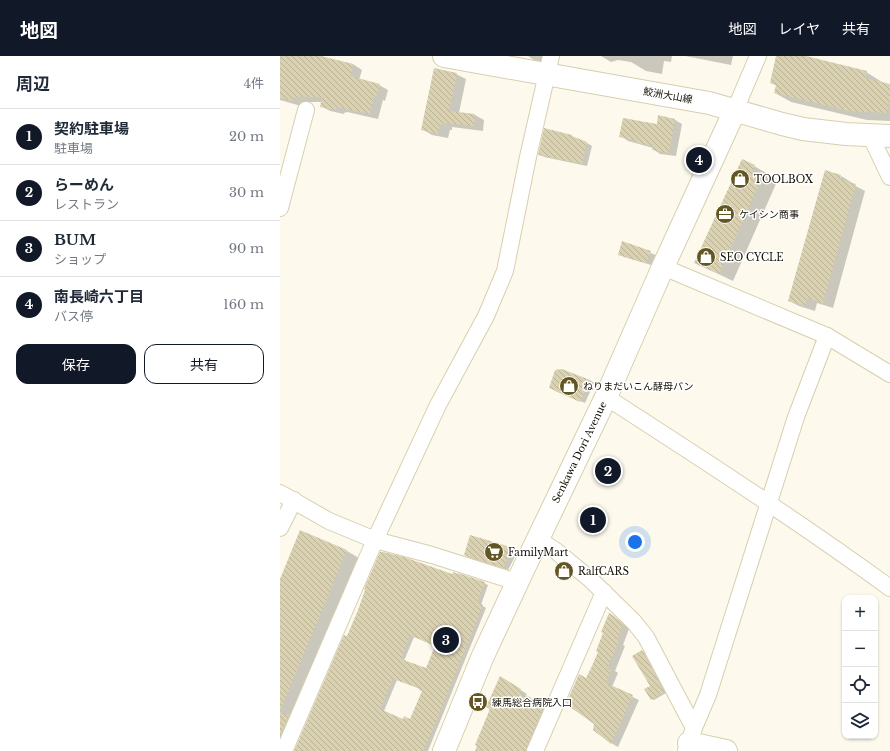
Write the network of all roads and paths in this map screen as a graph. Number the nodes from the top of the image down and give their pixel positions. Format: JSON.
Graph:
{"nodes":[{"id":1,"x":444,"y":56,"type":"edge"},
{"id":2,"x":758,"y":56,"type":"edge"},
{"id":3,"x":548,"y":65,"type":"edge"},
{"id":4,"x":306,"y":110,"type":"dead end"},
{"id":5,"x":735,"y":110,"type":"junction"},
{"id":6,"x":880,"y":136,"type":"edge"},
{"id":7,"x":890,"y":177,"type":"edge"},
{"id":8,"x":280,"y":208,"type":"edge"},
{"id":9,"x":663,"y":267,"type":"junction"},
{"id":10,"x":827,"y":336,"type":"junction"},
{"id":11,"x":890,"y":374,"type":"edge"},
{"id":12,"x":606,"y":397,"type":"junction"},
{"id":13,"x":280,"y":493,"type":"edge"},
{"id":14,"x":294,"y":500,"type":"junction"},
{"id":15,"x":768,"y":502,"type":"junction"},
{"id":16,"x":280,"y":528,"type":"edge"},
{"id":17,"x":538,"y":539,"type":"junction"},
{"id":18,"x":375,"y":540,"type":"junction"},
{"id":19,"x":517,"y":582,"type":"junction"},
{"id":20,"x":890,"y":588,"type":"edge"},
{"id":21,"x":604,"y":592,"type":"junction"},
{"id":22,"x":690,"y":741,"type":"edge"},
{"id":23,"x":284,"y":751,"type":"edge"},
{"id":24,"x":444,"y":751,"type":"edge"},
{"id":25,"x":534,"y":751,"type":"edge"},
{"id":26,"x":726,"y":751,"type":"edge"}],
"edges":[{"from":1,"to":3,"type":"main road","name":"鮫洲大山線"},
{"from":2,"to":5,"type":"street"},
{"from":3,"to":5,"type":"main road","name":"鮫洲大山線"},
{"from":3,"to":18,"type":"street"},
{"from":4,"to":8,"type":"street"},
{"from":5,"to":6,"type":"main road","name":"鮫洲大山線"},
{"from":5,"to":9,"type":"main road","name":"Senkawa Dori Avenue"},
{"from":6,"to":7,"type":"street"},
{"from":9,"to":10,"type":"street"},
{"from":9,"to":12,"type":"main road","name":"Senkawa Dori Avenue"},
{"from":10,"to":11,"type":"street"},
{"from":10,"to":15,"type":"street"},
{"from":12,"to":15,"type":"street"},
{"from":12,"to":17,"type":"main road","name":"Senkawa Dori Avenue"},
{"from":13,"to":14,"type":"street"},
{"from":14,"to":16,"type":"street"},
{"from":14,"to":18,"type":"street"},
{"from":15,"to":20,"type":"street"},
{"from":15,"to":22,"type":"street"},
{"from":17,"to":19,"type":"main road","name":"Senkawa Dori Avenue"},
{"from":17,"to":21,"type":"street"},
{"from":18,"to":19,"type":"street"},
{"from":18,"to":23,"type":"street"},
{"from":19,"to":24,"type":"main road","name":"Senkawa Dori Avenue"},
{"from":21,"to":22,"type":"street"},
{"from":21,"to":25,"type":"street"},
{"from":22,"to":26,"type":"main road"}]}
